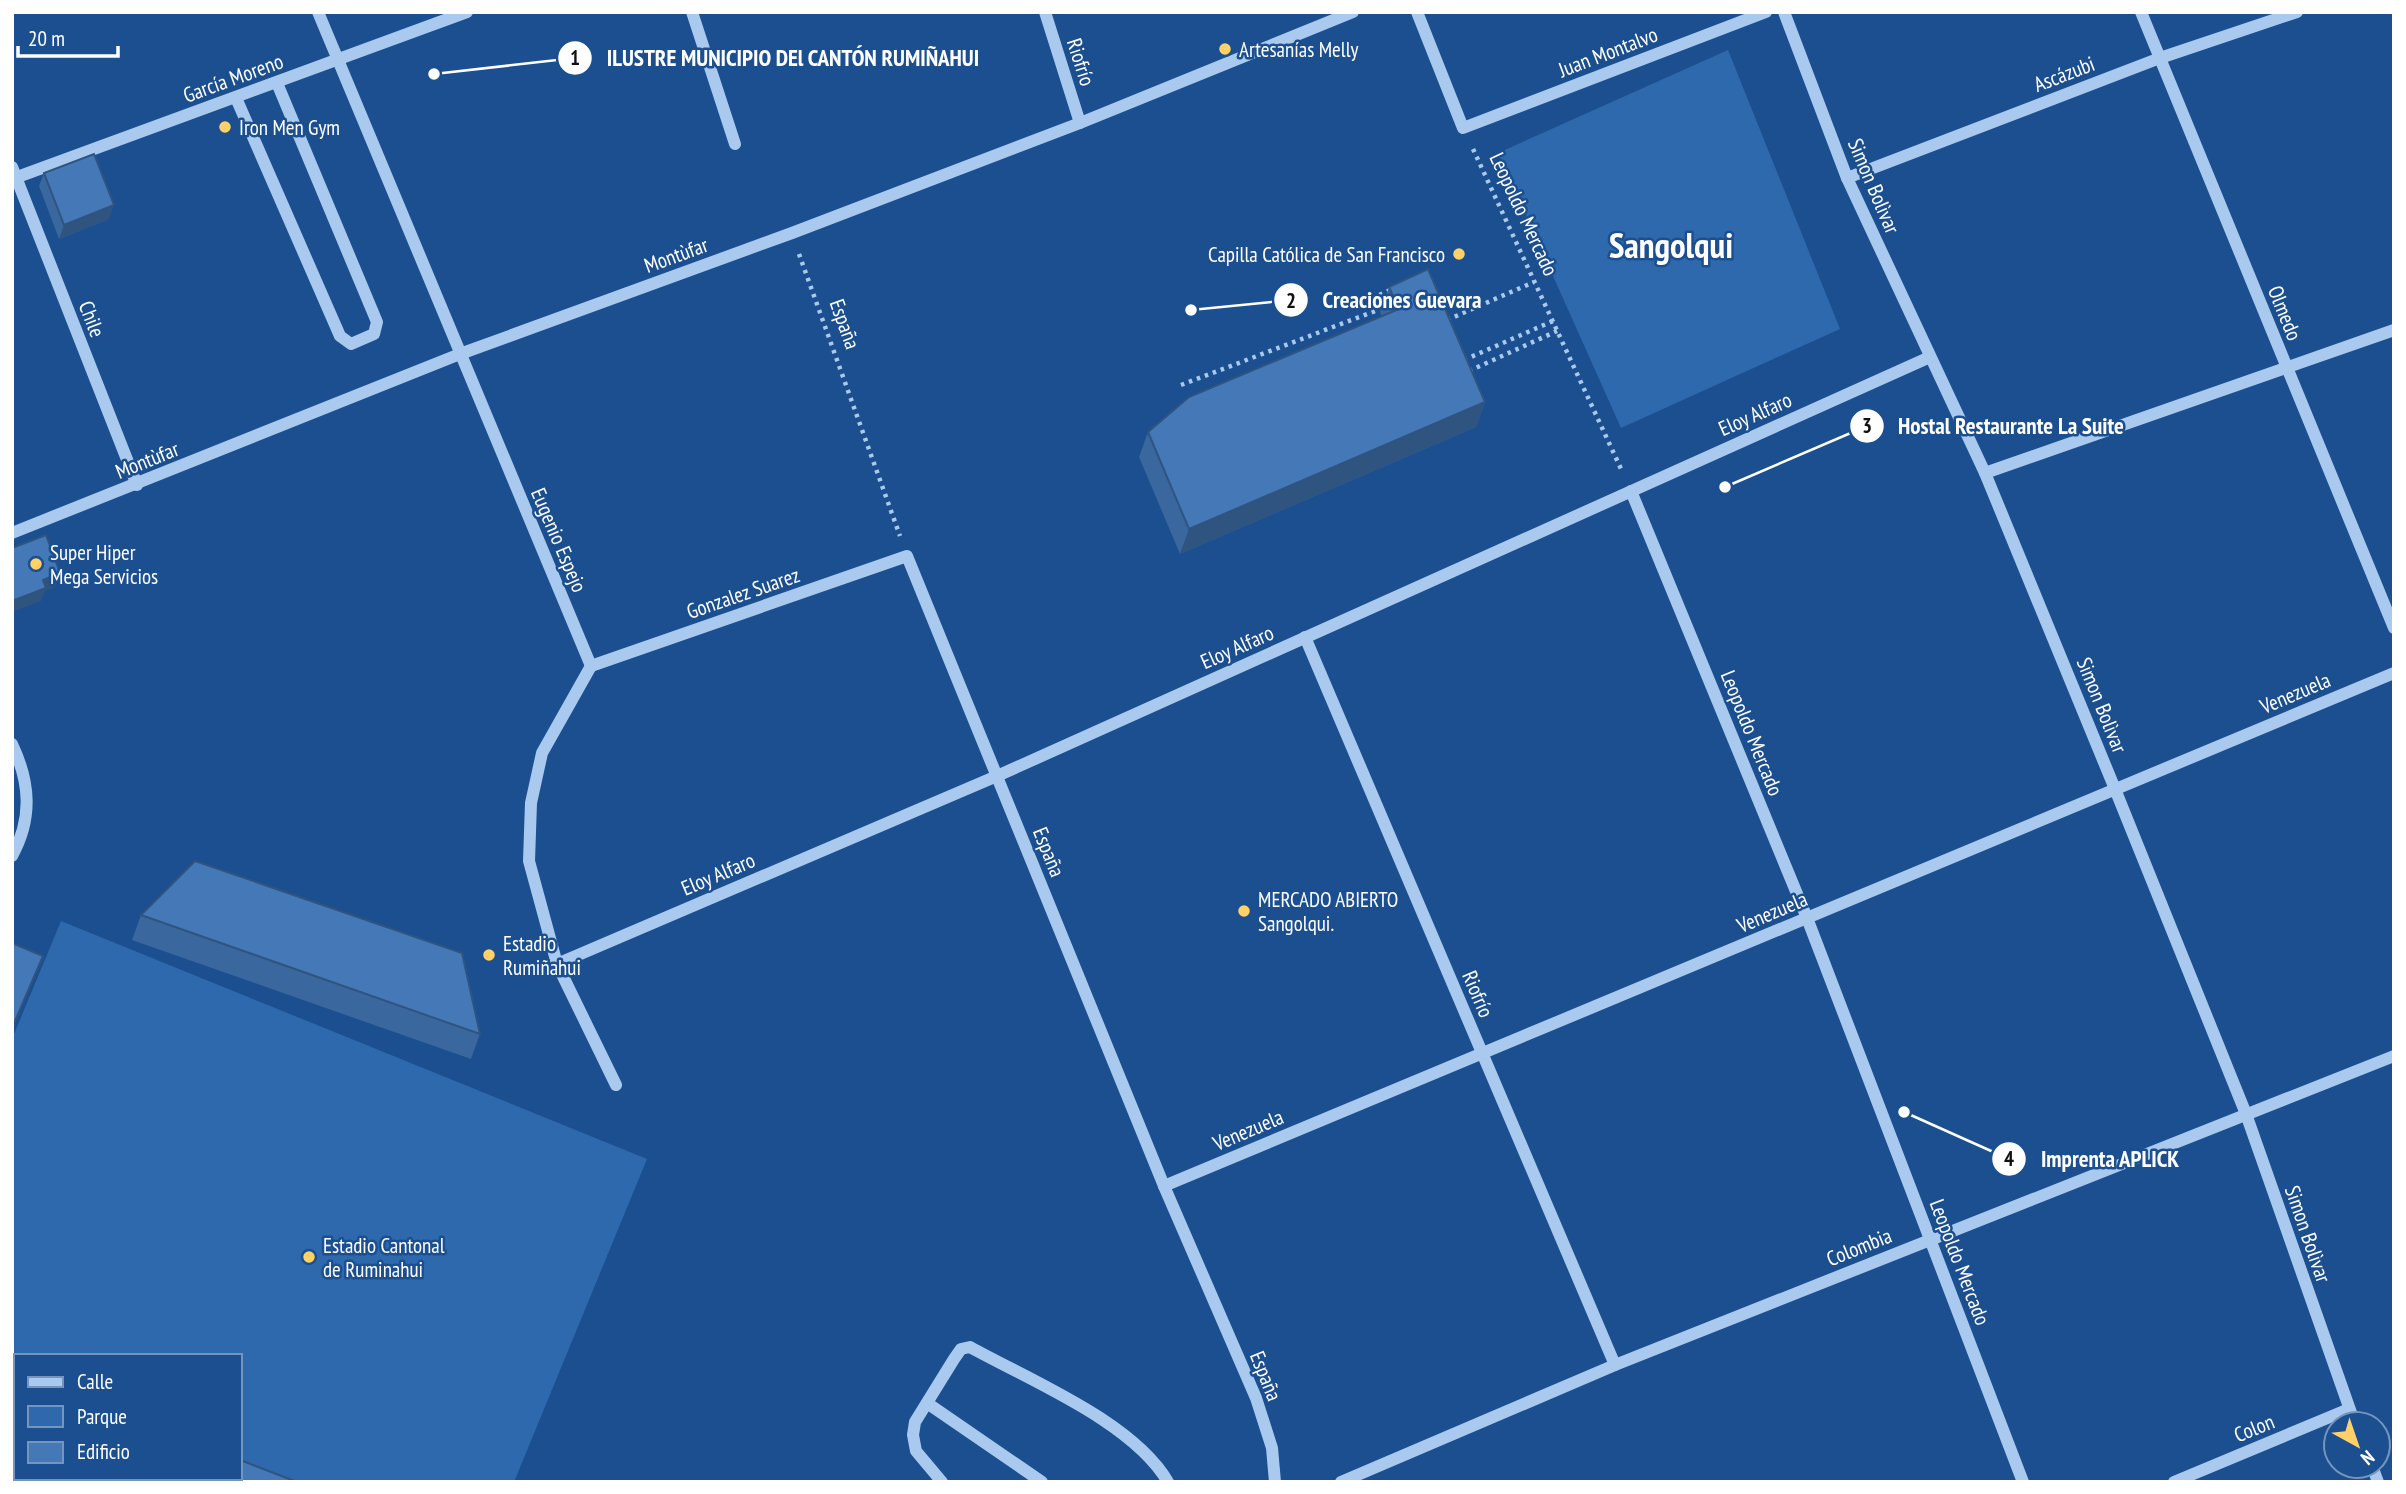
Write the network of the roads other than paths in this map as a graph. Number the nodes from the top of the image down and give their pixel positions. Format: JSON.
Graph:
{"nodes":[{"id":1,"x":318,"y":12,"type":"edge"},
{"id":2,"x":467,"y":12,"type":"edge"},
{"id":3,"x":692,"y":12,"type":"edge"},
{"id":4,"x":1045,"y":12,"type":"edge"},
{"id":5,"x":1353,"y":12,"type":"edge"},
{"id":6,"x":1417,"y":12,"type":"edge"},
{"id":7,"x":1766,"y":12,"type":"edge"},
{"id":8,"x":1784,"y":12,"type":"edge"},
{"id":9,"x":2141,"y":12,"type":"edge"},
{"id":10,"x":2297,"y":12,"type":"edge"},
{"id":11,"x":2160,"y":58,"type":"junction"},
{"id":12,"x":338,"y":61,"type":"junction"},
{"id":13,"x":277,"y":83,"type":"junction"},
{"id":14,"x":236,"y":98,"type":"junction"},
{"id":15,"x":1080,"y":122,"type":"junction"},
{"id":16,"x":735,"y":144,"type":"dead end"},
{"id":17,"x":14,"y":174,"type":"edge"},
{"id":18,"x":1847,"y":178,"type":"junction"},
{"id":19,"x":2394,"y":330,"type":"edge"},
{"id":20,"x":460,"y":354,"type":"junction"},
{"id":21,"x":1930,"y":357,"type":"junction"},
{"id":22,"x":2286,"y":366,"type":"junction"},
{"id":23,"x":1985,"y":473,"type":"junction"},
{"id":24,"x":137,"y":485,"type":"junction"},
{"id":25,"x":1631,"y":491,"type":"junction"},
{"id":26,"x":12,"y":533,"type":"edge"},
{"id":27,"x":908,"y":556,"type":"joint"},
{"id":28,"x":2394,"y":628,"type":"edge"},
{"id":29,"x":1305,"y":637,"type":"junction"},
{"id":30,"x":590,"y":666,"type":"junction"},
{"id":31,"x":2394,"y":673,"type":"edge"},
{"id":32,"x":12,"y":744,"type":"edge"},
{"id":33,"x":997,"y":776,"type":"junction"},
{"id":34,"x":2115,"y":789,"type":"junction"},
{"id":35,"x":12,"y":856,"type":"edge"},
{"id":36,"x":1807,"y":918,"type":"junction"},
{"id":37,"x":557,"y":964,"type":"junction"},
{"id":38,"x":1482,"y":1054,"type":"junction"},
{"id":39,"x":2394,"y":1056,"type":"edge"},
{"id":40,"x":616,"y":1085,"type":"dead end"},
{"id":41,"x":2246,"y":1114,"type":"junction"},
{"id":42,"x":1164,"y":1186,"type":"junction"},
{"id":43,"x":1931,"y":1239,"type":"junction"},
{"id":44,"x":1615,"y":1365,"type":"junction"},
{"id":45,"x":928,"y":1403,"type":"junction"},
{"id":46,"x":2349,"y":1409,"type":"joint"},
{"id":47,"x":943,"y":1482,"type":"edge"},
{"id":48,"x":1042,"y":1482,"type":"edge"},
{"id":49,"x":1168,"y":1482,"type":"edge"},
{"id":50,"x":1275,"y":1482,"type":"edge"},
{"id":51,"x":1341,"y":1482,"type":"edge"},
{"id":52,"x":2023,"y":1482,"type":"edge"},
{"id":53,"x":2174,"y":1482,"type":"edge"}],
"edges":[{"from":1,"to":12,"type":"street","name":"Eugenio Espejo"},
{"from":2,"to":12,"type":"street","name":"García Moreno"},
{"from":3,"to":16,"type":"street"},
{"from":4,"to":15,"type":"street","name":"Riofrío"},
{"from":5,"to":15,"type":"street","name":"Montùfar"},
{"from":6,"to":7,"type":"street","name":"Juan Montalvo"},
{"from":8,"to":18,"type":"street","name":"Simon Bolìvar"},
{"from":9,"to":11,"type":"street","name":"Olmedo"},
{"from":10,"to":11,"type":"street","name":"Ascázubi"},
{"from":11,"to":18,"type":"street","name":"Ascázubi"},
{"from":11,"to":22,"type":"street","name":"Olmedo"},
{"from":12,"to":13,"type":"street","name":"García Moreno"},
{"from":12,"to":20,"type":"street","name":"Eugenio Espejo"},
{"from":13,"to":14,"type":"street","name":"García Moreno"},
{"from":13,"to":14,"type":"street"},
{"from":14,"to":17,"type":"street","name":"García Moreno"},
{"from":15,"to":20,"type":"street","name":"Montùfar"},
{"from":17,"to":24,"type":"street","name":"Chile"},
{"from":18,"to":21,"type":"street","name":"Simon Bolìvar"},
{"from":19,"to":22,"type":"street"},
{"from":20,"to":24,"type":"street","name":"Montùfar"},
{"from":20,"to":30,"type":"street","name":"Eugenio Espejo"},
{"from":21,"to":23,"type":"street","name":"Simon Bolìvar"},
{"from":21,"to":25,"type":"street","name":"Eloy Alfaro"},
{"from":22,"to":23,"type":"street"},
{"from":22,"to":28,"type":"street","name":"Olmedo"},
{"from":23,"to":34,"type":"street","name":"Simon Bolìvar"},
{"from":24,"to":26,"type":"street","name":"Montùfar"},
{"from":25,"to":29,"type":"street","name":"Eloy Alfaro"},
{"from":25,"to":36,"type":"street","name":"Leopoldo Mercado"},
{"from":27,"to":30,"type":"street","name":"Gonzalez Suarez"},
{"from":27,"to":33,"type":"street","name":"España"},
{"from":29,"to":33,"type":"street","name":"Eloy Alfaro"},
{"from":29,"to":38,"type":"street","name":"Riofrío"},
{"from":30,"to":37,"type":"street"},
{"from":31,"to":34,"type":"street","name":"Venezuela"},
{"from":32,"to":35,"type":"street"},
{"from":33,"to":37,"type":"street","name":"Eloy Alfaro"},
{"from":33,"to":42,"type":"street","name":"España"},
{"from":34,"to":36,"type":"street","name":"Venezuela"},
{"from":34,"to":41,"type":"street","name":"Simon Bolìvar"},
{"from":36,"to":38,"type":"street","name":"Venezuela"},
{"from":36,"to":43,"type":"street","name":"Leopoldo Mercado"},
{"from":37,"to":40,"type":"street"},
{"from":38,"to":42,"type":"street","name":"Venezuela"},
{"from":38,"to":44,"type":"street","name":"Riofrío"},
{"from":39,"to":41,"type":"street","name":"Colombia"},
{"from":41,"to":43,"type":"street","name":"Colombia"},
{"from":41,"to":46,"type":"street","name":"Simon Bolìvar"},
{"from":42,"to":50,"type":"street","name":"España"},
{"from":43,"to":44,"type":"street","name":"Colombia"},
{"from":43,"to":52,"type":"street","name":"Leopoldo Mercado"},
{"from":44,"to":51,"type":"street","name":"Colombia"},
{"from":45,"to":47,"type":"street"},
{"from":45,"to":48,"type":"street"},
{"from":45,"to":49,"type":"street"},
{"from":46,"to":53,"type":"street","name":"Colon"}]}
